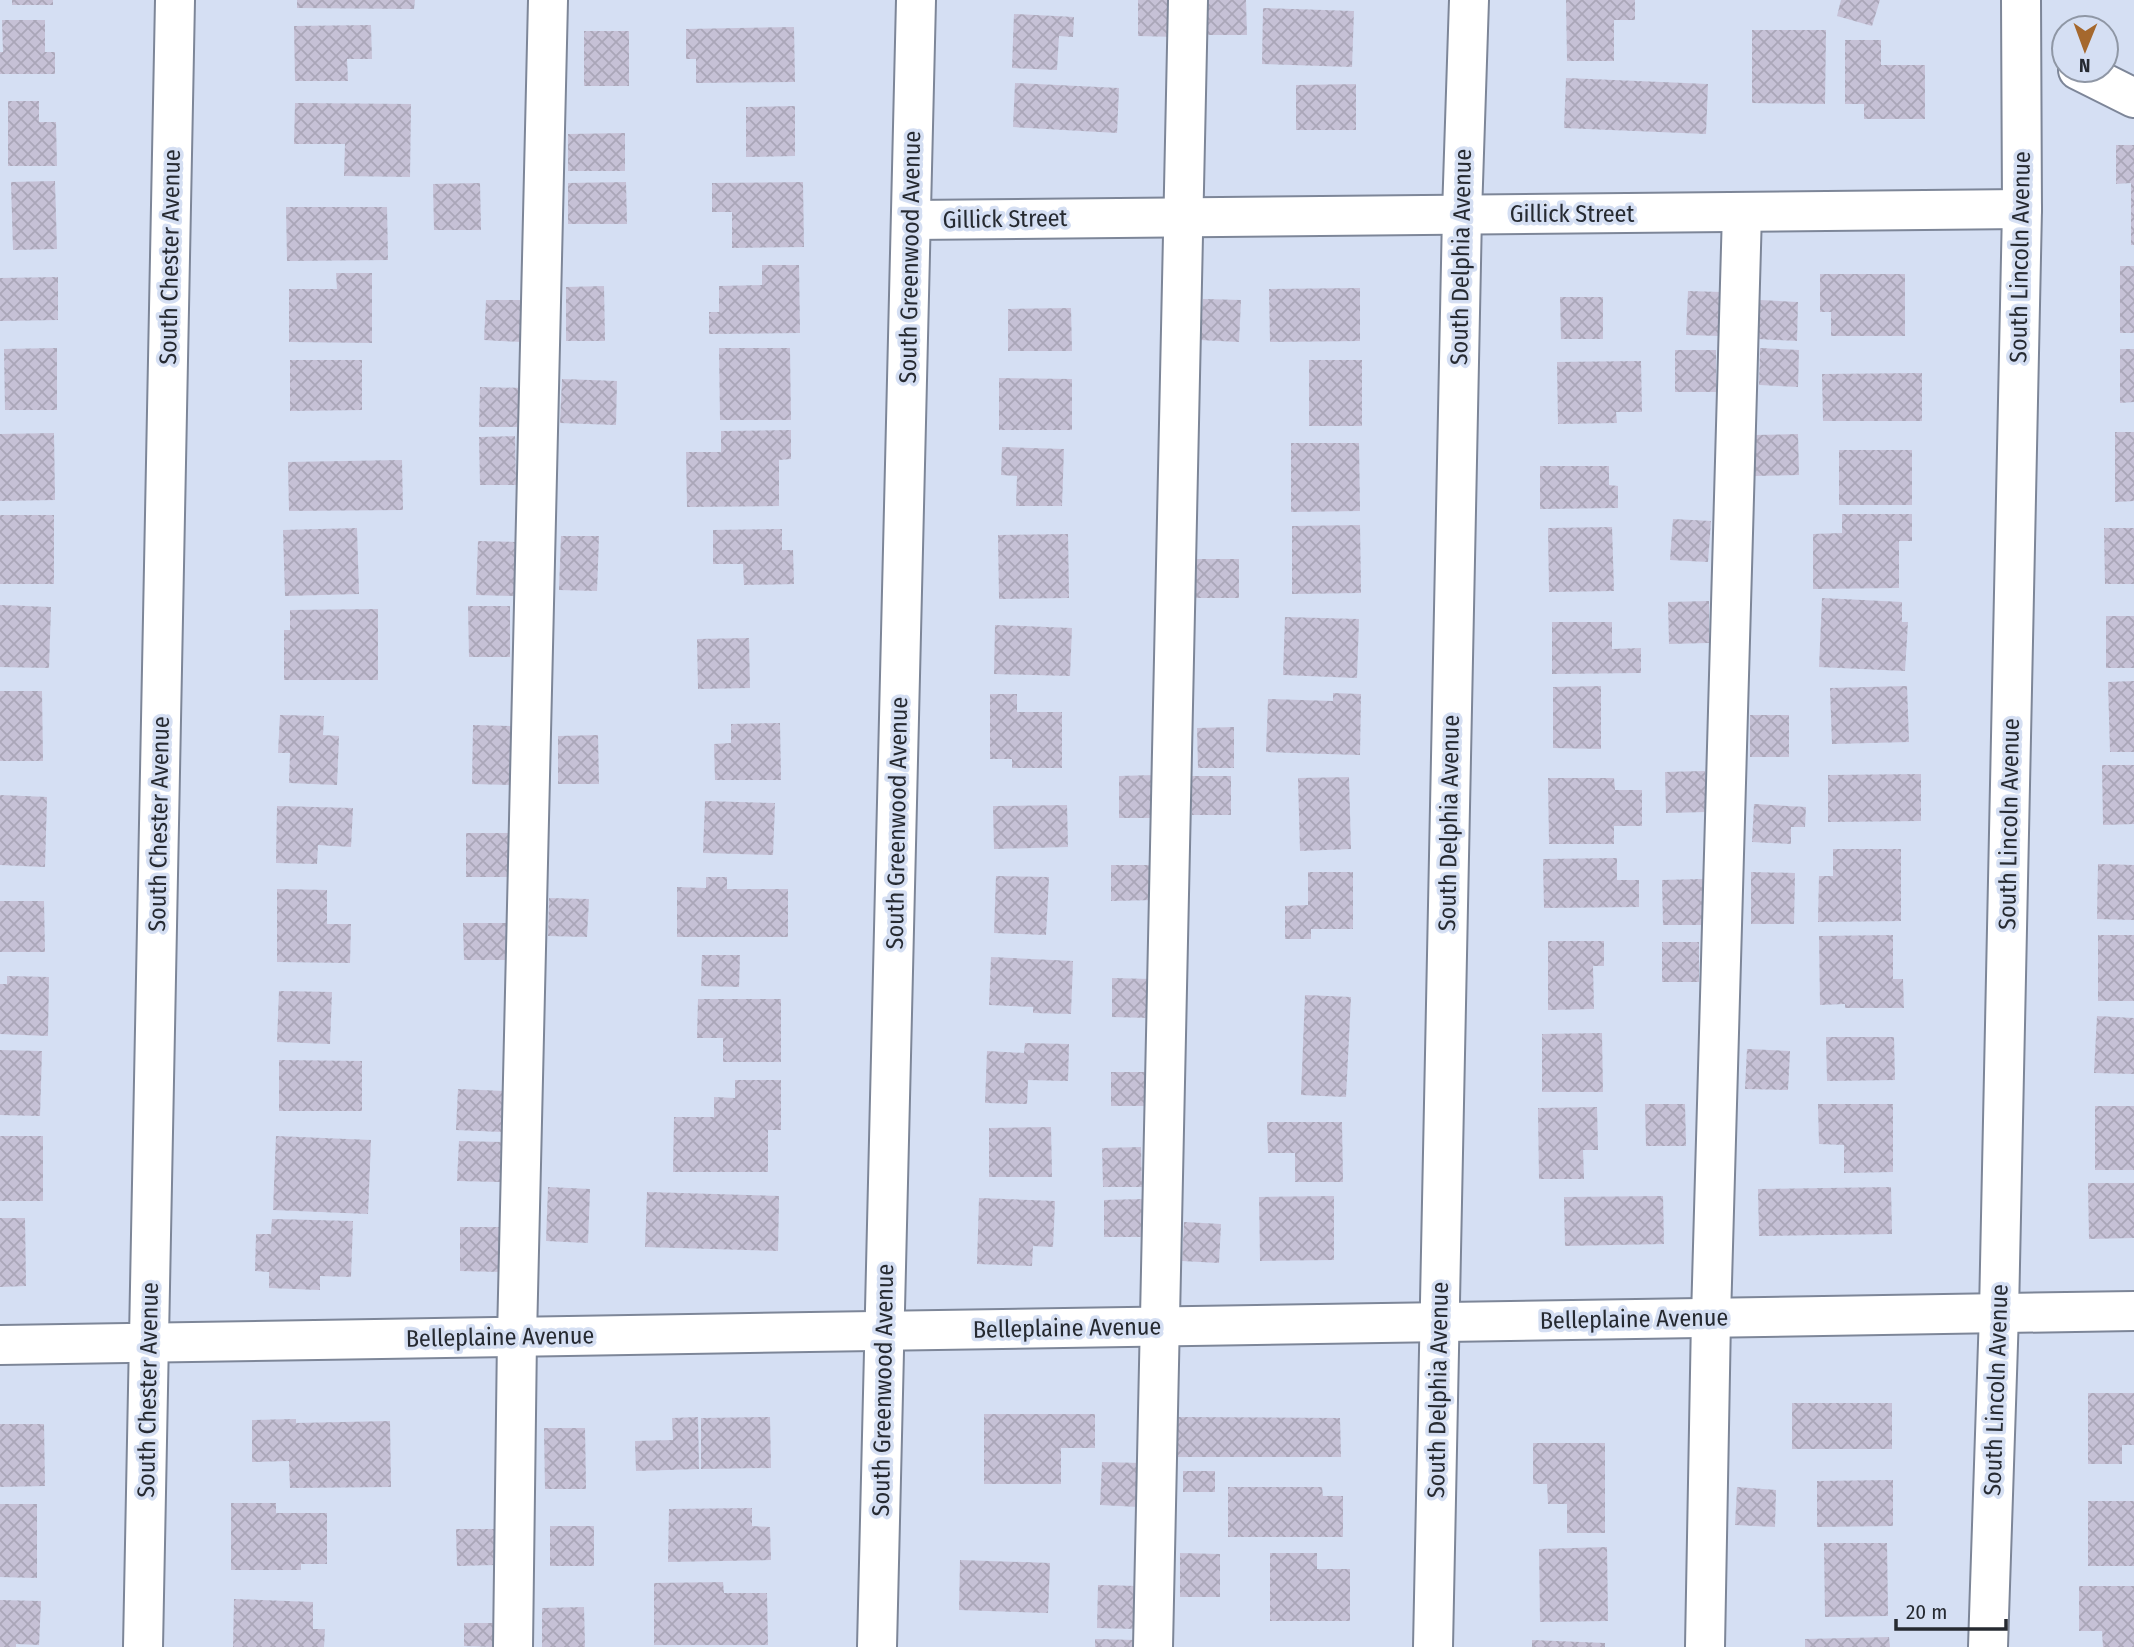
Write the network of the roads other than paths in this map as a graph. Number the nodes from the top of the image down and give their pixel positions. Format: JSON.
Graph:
{"nodes":[{"id":1,"x":175,"y":0,"type":"edge"},
{"id":2,"x":548,"y":0,"type":"edge"},
{"id":3,"x":916,"y":0,"type":"edge"},
{"id":4,"x":1188,"y":0,"type":"edge"},
{"id":5,"x":1469,"y":0,"type":"edge"},
{"id":6,"x":2021,"y":0,"type":"edge"},
{"id":7,"x":2021,"y":41,"type":"junction"},
{"id":8,"x":2050,"y":56,"type":"edge"},
{"id":9,"x":2106,"y":84,"type":"edge"},
{"id":10,"x":2134,"y":98,"type":"edge"},
{"id":11,"x":2022,"y":209,"type":"junction"},
{"id":12,"x":1742,"y":212,"type":"junction"},
{"id":13,"x":1462,"y":215,"type":"junction"},
{"id":14,"x":1182,"y":218,"type":"junction"},
{"id":15,"x":911,"y":220,"type":"junction"},
{"id":16,"x":2134,"y":1311,"type":"edge"},
{"id":17,"x":1998,"y":1313,"type":"junction"},
{"id":18,"x":1711,"y":1318,"type":"junction"},
{"id":19,"x":1440,"y":1322,"type":"junction"},
{"id":20,"x":1159,"y":1326,"type":"junction"},
{"id":21,"x":885,"y":1331,"type":"junction"},
{"id":22,"x":517,"y":1337,"type":"junction"},
{"id":23,"x":149,"y":1342,"type":"junction"},
{"id":24,"x":0,"y":1345,"type":"edge"},
{"id":25,"x":143,"y":1647,"type":"edge"},
{"id":26,"x":513,"y":1647,"type":"edge"},
{"id":27,"x":877,"y":1647,"type":"edge"},
{"id":28,"x":1153,"y":1647,"type":"edge"},
{"id":29,"x":1433,"y":1647,"type":"edge"},
{"id":30,"x":1706,"y":1647,"type":"edge"},
{"id":31,"x":1988,"y":1647,"type":"edge"}],
"edges":[{"from":1,"to":23,"type":"street","name":"South Chester Avenue"},
{"from":2,"to":22,"type":"street"},
{"from":3,"to":15,"type":"street","name":"South Greenwood Avenue"},
{"from":4,"to":14,"type":"street"},
{"from":5,"to":13,"type":"street","name":"South Delphia Avenue"},
{"from":6,"to":7,"type":"street","name":"South Lincoln Avenue"},
{"from":7,"to":8,"type":"street"},
{"from":7,"to":11,"type":"street","name":"South Lincoln Avenue"},
{"from":9,"to":10,"type":"street"},
{"from":11,"to":12,"type":"street","name":"Gillick Street"},
{"from":11,"to":17,"type":"street","name":"South Lincoln Avenue"},
{"from":12,"to":13,"type":"street","name":"Gillick Street"},
{"from":12,"to":18,"type":"street"},
{"from":13,"to":14,"type":"street","name":"Gillick Street"},
{"from":13,"to":19,"type":"street","name":"South Delphia Avenue"},
{"from":14,"to":15,"type":"street","name":"Gillick Street"},
{"from":14,"to":20,"type":"street"},
{"from":15,"to":21,"type":"street","name":"South Greenwood Avenue"},
{"from":16,"to":17,"type":"street","name":"Belleplaine Avenue"},
{"from":17,"to":18,"type":"street","name":"Belleplaine Avenue"},
{"from":17,"to":31,"type":"street","name":"South Lincoln Avenue"},
{"from":18,"to":19,"type":"street","name":"Belleplaine Avenue"},
{"from":18,"to":30,"type":"street"},
{"from":19,"to":20,"type":"street","name":"Belleplaine Avenue"},
{"from":19,"to":29,"type":"street","name":"South Delphia Avenue"},
{"from":20,"to":21,"type":"street","name":"Belleplaine Avenue"},
{"from":20,"to":28,"type":"street"},
{"from":21,"to":22,"type":"street","name":"Belleplaine Avenue"},
{"from":21,"to":27,"type":"street","name":"South Greenwood Avenue"},
{"from":22,"to":23,"type":"street","name":"Belleplaine Avenue"},
{"from":22,"to":26,"type":"street"},
{"from":23,"to":24,"type":"street","name":"Belleplaine Avenue"},
{"from":23,"to":25,"type":"street","name":"South Chester Avenue"}]}
